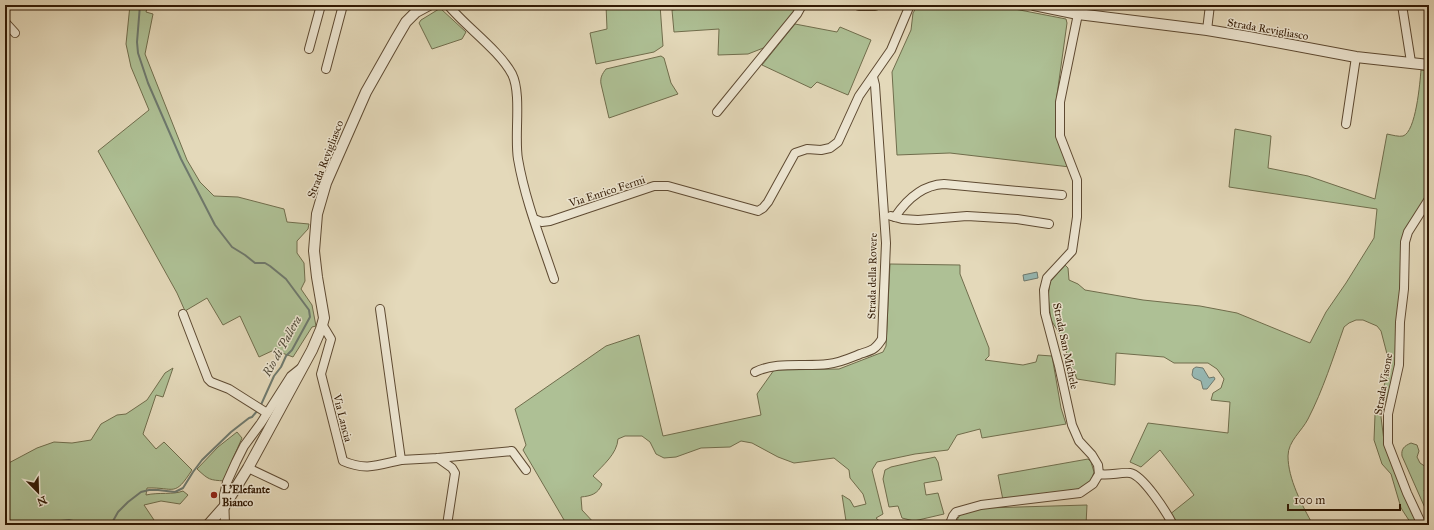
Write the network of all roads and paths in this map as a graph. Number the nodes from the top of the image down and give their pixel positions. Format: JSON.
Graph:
{"nodes":[{"id":1,"x":320,"y":5,"type":"edge"},
{"id":2,"x":343,"y":5,"type":"edge"},
{"id":3,"x":429,"y":5,"type":"edge"},
{"id":4,"x":448,"y":5,"type":"edge"},
{"id":5,"x":802,"y":5,"type":"edge"},
{"id":6,"x":859,"y":5,"type":"edge"},
{"id":7,"x":875,"y":5,"type":"edge"},
{"id":8,"x":910,"y":5,"type":"edge"},
{"id":9,"x":1035,"y":5,"type":"edge"},
{"id":10,"x":1210,"y":5,"type":"edge"},
{"id":11,"x":1402,"y":5,"type":"edge"},
{"id":12,"x":1078,"y":14,"type":"junction"},
{"id":13,"x":5,"y":22,"type":"edge"},
{"id":14,"x":1207,"y":30,"type":"junction"},
{"id":15,"x":15,"y":33,"type":"dead end"},
{"id":16,"x":308,"y":49,"type":"dead end"},
{"id":17,"x":1356,"y":57,"type":"junction"},
{"id":18,"x":1411,"y":62,"type":"junction"},
{"id":19,"x":1429,"y":65,"type":"edge"},
{"id":20,"x":326,"y":69,"type":"dead end"},
{"id":21,"x":873,"y":77,"type":"junction"},
{"id":22,"x":717,"y":112,"type":"dead end"},
{"id":23,"x":1346,"y":124,"type":"dead end"},
{"id":24,"x":1062,"y":196,"type":"dead end"},
{"id":25,"x":1429,"y":199,"type":"edge"},
{"id":26,"x":534,"y":218,"type":"junction"},
{"id":27,"x":1049,"y":224,"type":"dead end"},
{"id":28,"x":554,"y":279,"type":"dead end"},
{"id":29,"x":380,"y":309,"type":"dead end"},
{"id":30,"x":183,"y":314,"type":"dead end"},
{"id":31,"x":322,"y":324,"type":"junction"},
{"id":32,"x":303,"y":366,"type":"junction"},
{"id":33,"x":755,"y":372,"type":"dead end"},
{"id":34,"x":262,"y":409,"type":"junction"},
{"id":35,"x":438,"y":458,"type":"junction"},
{"id":36,"x":401,"y":460,"type":"junction"},
{"id":37,"x":248,"y":468,"type":"junction"},
{"id":38,"x":526,"y":470,"type":"dead end"},
{"id":39,"x":1099,"y":474,"type":"junction"},
{"id":40,"x":284,"y":485,"type":"dead end"},
{"id":41,"x":224,"y":507,"type":"junction"},
{"id":42,"x":208,"y":525,"type":"edge"},
{"id":43,"x":225,"y":525,"type":"edge"},
{"id":44,"x":447,"y":525,"type":"edge"},
{"id":45,"x":951,"y":525,"type":"edge"},
{"id":46,"x":1173,"y":525,"type":"edge"},
{"id":47,"x":1422,"y":525,"type":"edge"}],
"edges":[{"from":1,"to":16,"type":"street"},
{"from":2,"to":20,"type":"street"},
{"from":3,"to":31,"type":"street","name":"Strada Revigliasco"},
{"from":4,"to":26,"type":"street"},
{"from":5,"to":22,"type":"street"},
{"from":6,"to":7,"type":"street"},
{"from":8,"to":21,"type":"street"},
{"from":9,"to":12,"type":"street","name":"Strada Revigliasco"},
{"from":10,"to":14,"type":"street"},
{"from":11,"to":18,"type":"street"},
{"from":12,"to":14,"type":"street","name":"Strada Revigliasco"},
{"from":12,"to":39,"type":"street","name":"Strada San Michele"},
{"from":13,"to":15,"type":"street"},
{"from":14,"to":17,"type":"street","name":"Strada Revigliasco"},
{"from":17,"to":18,"type":"street","name":"Strada Revigliasco"},
{"from":17,"to":23,"type":"street"},
{"from":18,"to":19,"type":"street","name":"Strada Revigliasco"},
{"from":21,"to":26,"type":"street","name":"Via Enrico Fermi"},
{"from":21,"to":33,"type":"street","name":"Strada della Rovere"},
{"from":24,"to":27,"type":"street"},
{"from":25,"to":47,"type":"street","name":"Strada Visone"},
{"from":26,"to":28,"type":"street"},
{"from":29,"to":36,"type":"street"},
{"from":30,"to":34,"type":"street"},
{"from":31,"to":32,"type":"street","name":"Strada Revigliasco"},
{"from":31,"to":36,"type":"street","name":"Via Lancia"},
{"from":32,"to":34,"type":"street","name":"Strada Revigliasco"},
{"from":32,"to":37,"type":"street","name":"Strada Revigliasco"},
{"from":34,"to":41,"type":"street","name":"Strada Revigliasco"},
{"from":35,"to":36,"type":"street","name":"Via Lancia"},
{"from":35,"to":38,"type":"street","name":"Via Lancia"},
{"from":35,"to":44,"type":"street"},
{"from":37,"to":40,"type":"street"},
{"from":37,"to":41,"type":"street","name":"Strada Revigliasco"},
{"from":39,"to":45,"type":"street"},
{"from":39,"to":46,"type":"street"},
{"from":41,"to":42,"type":"street","name":"Strada Revigliasco"},
{"from":41,"to":43,"type":"street"}]}
